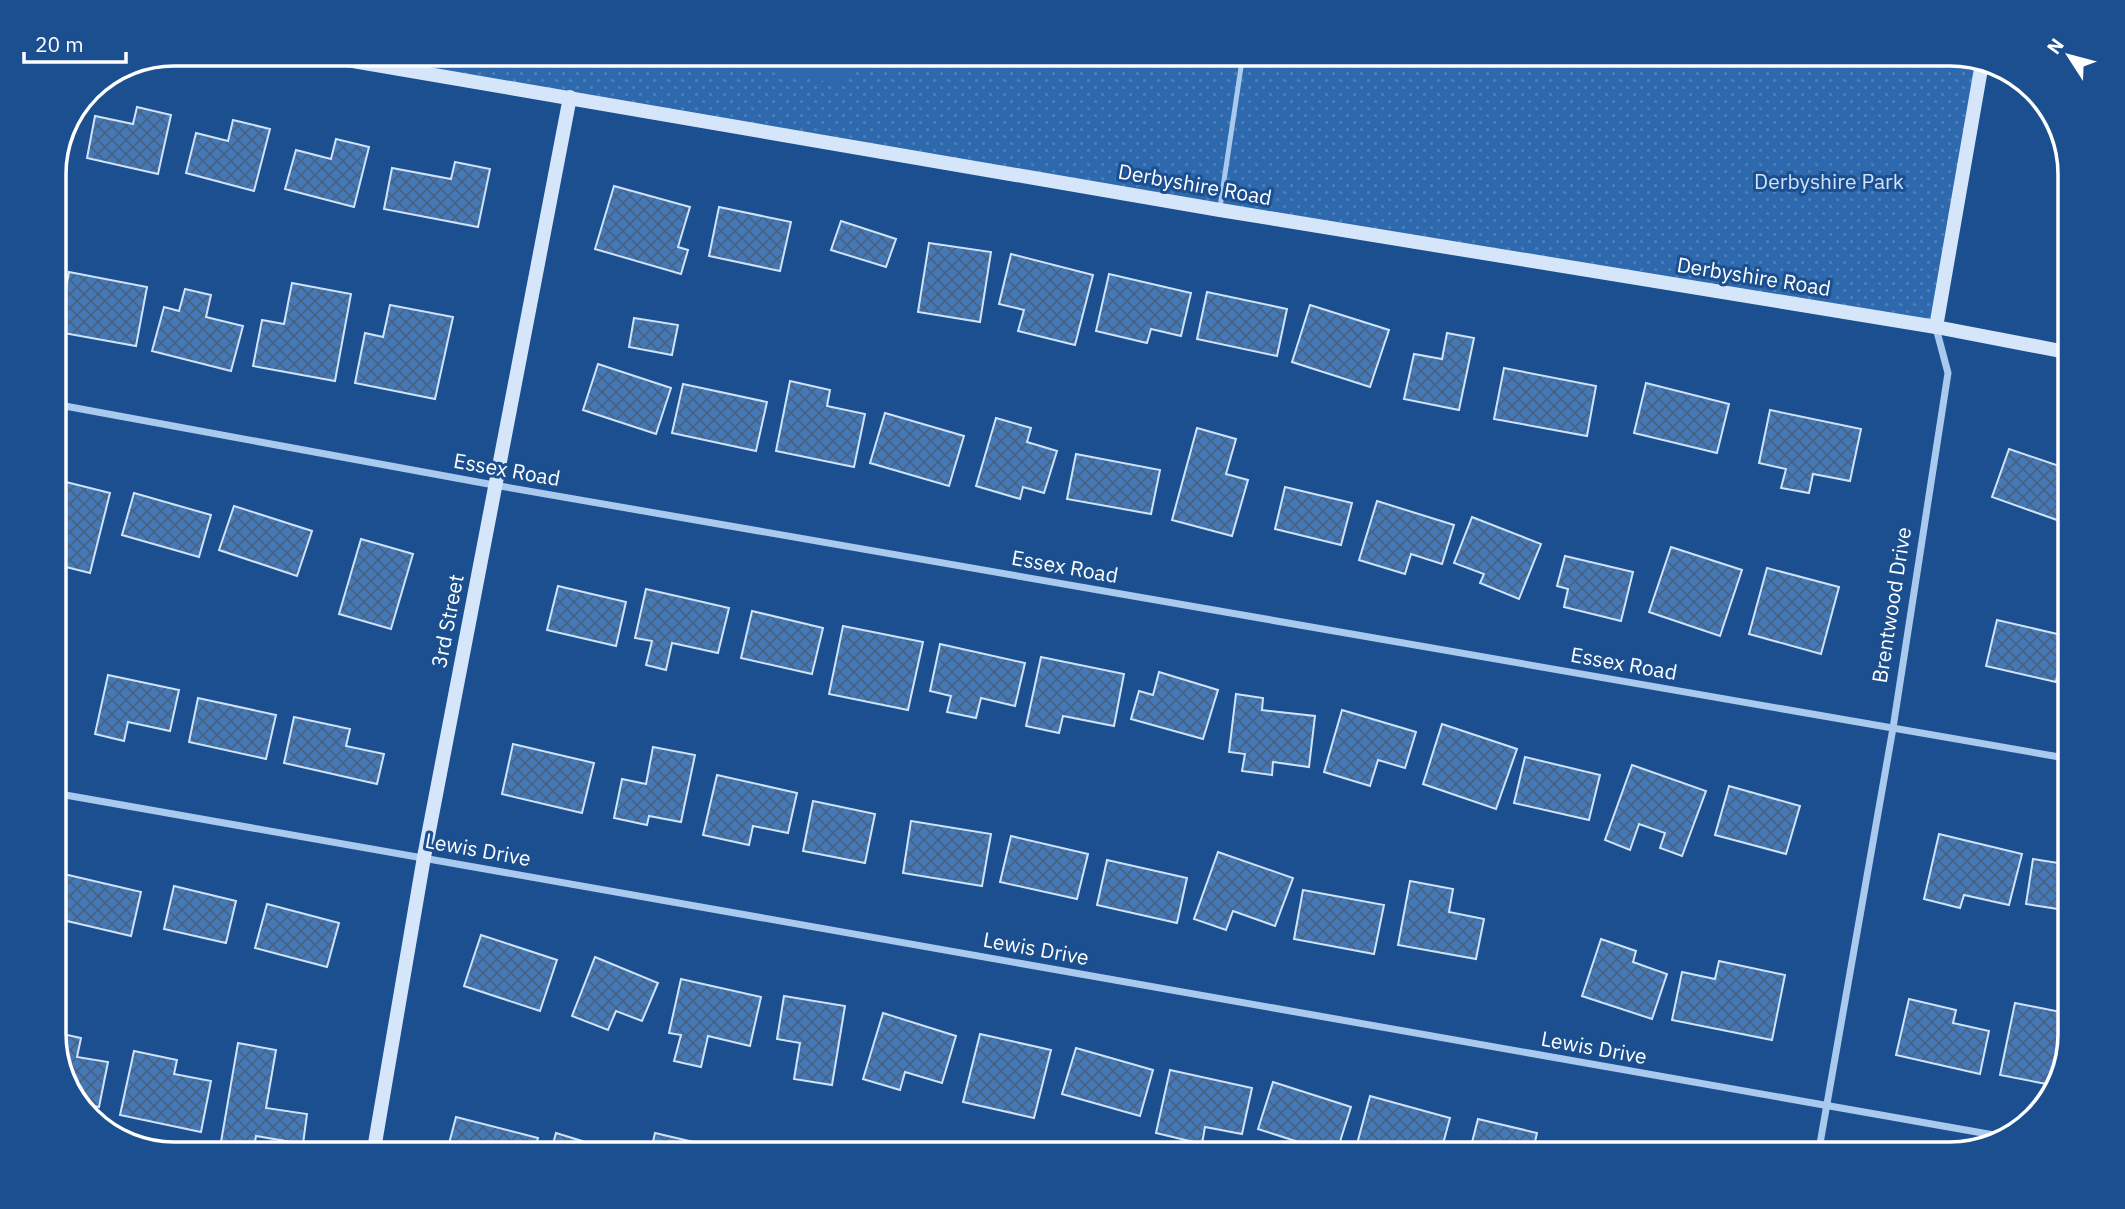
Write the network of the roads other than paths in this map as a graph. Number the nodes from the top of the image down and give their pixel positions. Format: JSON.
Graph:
{"nodes":[{"id":1,"x":385,"y":66,"type":"edge"},
{"id":2,"x":1241,"y":66,"type":"edge"},
{"id":3,"x":1981,"y":71,"type":"edge"},
{"id":4,"x":570,"y":97,"type":"junction"},
{"id":5,"x":1220,"y":211,"type":"junction"},
{"id":6,"x":1936,"y":327,"type":"junction"},
{"id":7,"x":2058,"y":350,"type":"edge"},
{"id":8,"x":67,"y":406,"type":"edge"},
{"id":9,"x":494,"y":485,"type":"junction"},
{"id":10,"x":1894,"y":728,"type":"junction"},
{"id":11,"x":2058,"y":757,"type":"edge"},
{"id":12,"x":67,"y":795,"type":"edge"},
{"id":13,"x":424,"y":857,"type":"junction"},
{"id":14,"x":1827,"y":1106,"type":"junction"},
{"id":15,"x":1991,"y":1134,"type":"edge"},
{"id":16,"x":375,"y":1142,"type":"edge"},
{"id":17,"x":1820,"y":1142,"type":"edge"}],
"edges":[{"from":1,"to":4,"type":"street","name":"Derbyshire Road"},
{"from":2,"to":5,"type":"lane"},
{"from":3,"to":6,"type":"street","name":"Brentwood Drive"},
{"from":4,"to":5,"type":"street","name":"Derbyshire Road"},
{"from":4,"to":9,"type":"street","name":"3rd Street"},
{"from":5,"to":6,"type":"street","name":"Derbyshire Road"},
{"from":6,"to":7,"type":"street","name":"Derbyshire Road"},
{"from":6,"to":10,"type":"street","name":"Brentwood Drive"},
{"from":8,"to":9,"type":"street","name":"Essex Road"},
{"from":9,"to":10,"type":"street","name":"Essex Road"},
{"from":9,"to":13,"type":"street","name":"3rd Street"},
{"from":10,"to":11,"type":"street","name":"Essex Road"},
{"from":10,"to":14,"type":"street","name":"Brentwood Drive"},
{"from":12,"to":13,"type":"street","name":"Lewis Drive"},
{"from":13,"to":14,"type":"street","name":"Lewis Drive"},
{"from":13,"to":16,"type":"street","name":"3rd Street"},
{"from":14,"to":15,"type":"street","name":"Lewis Drive"},
{"from":14,"to":17,"type":"street","name":"Brentwood Drive"}]}
